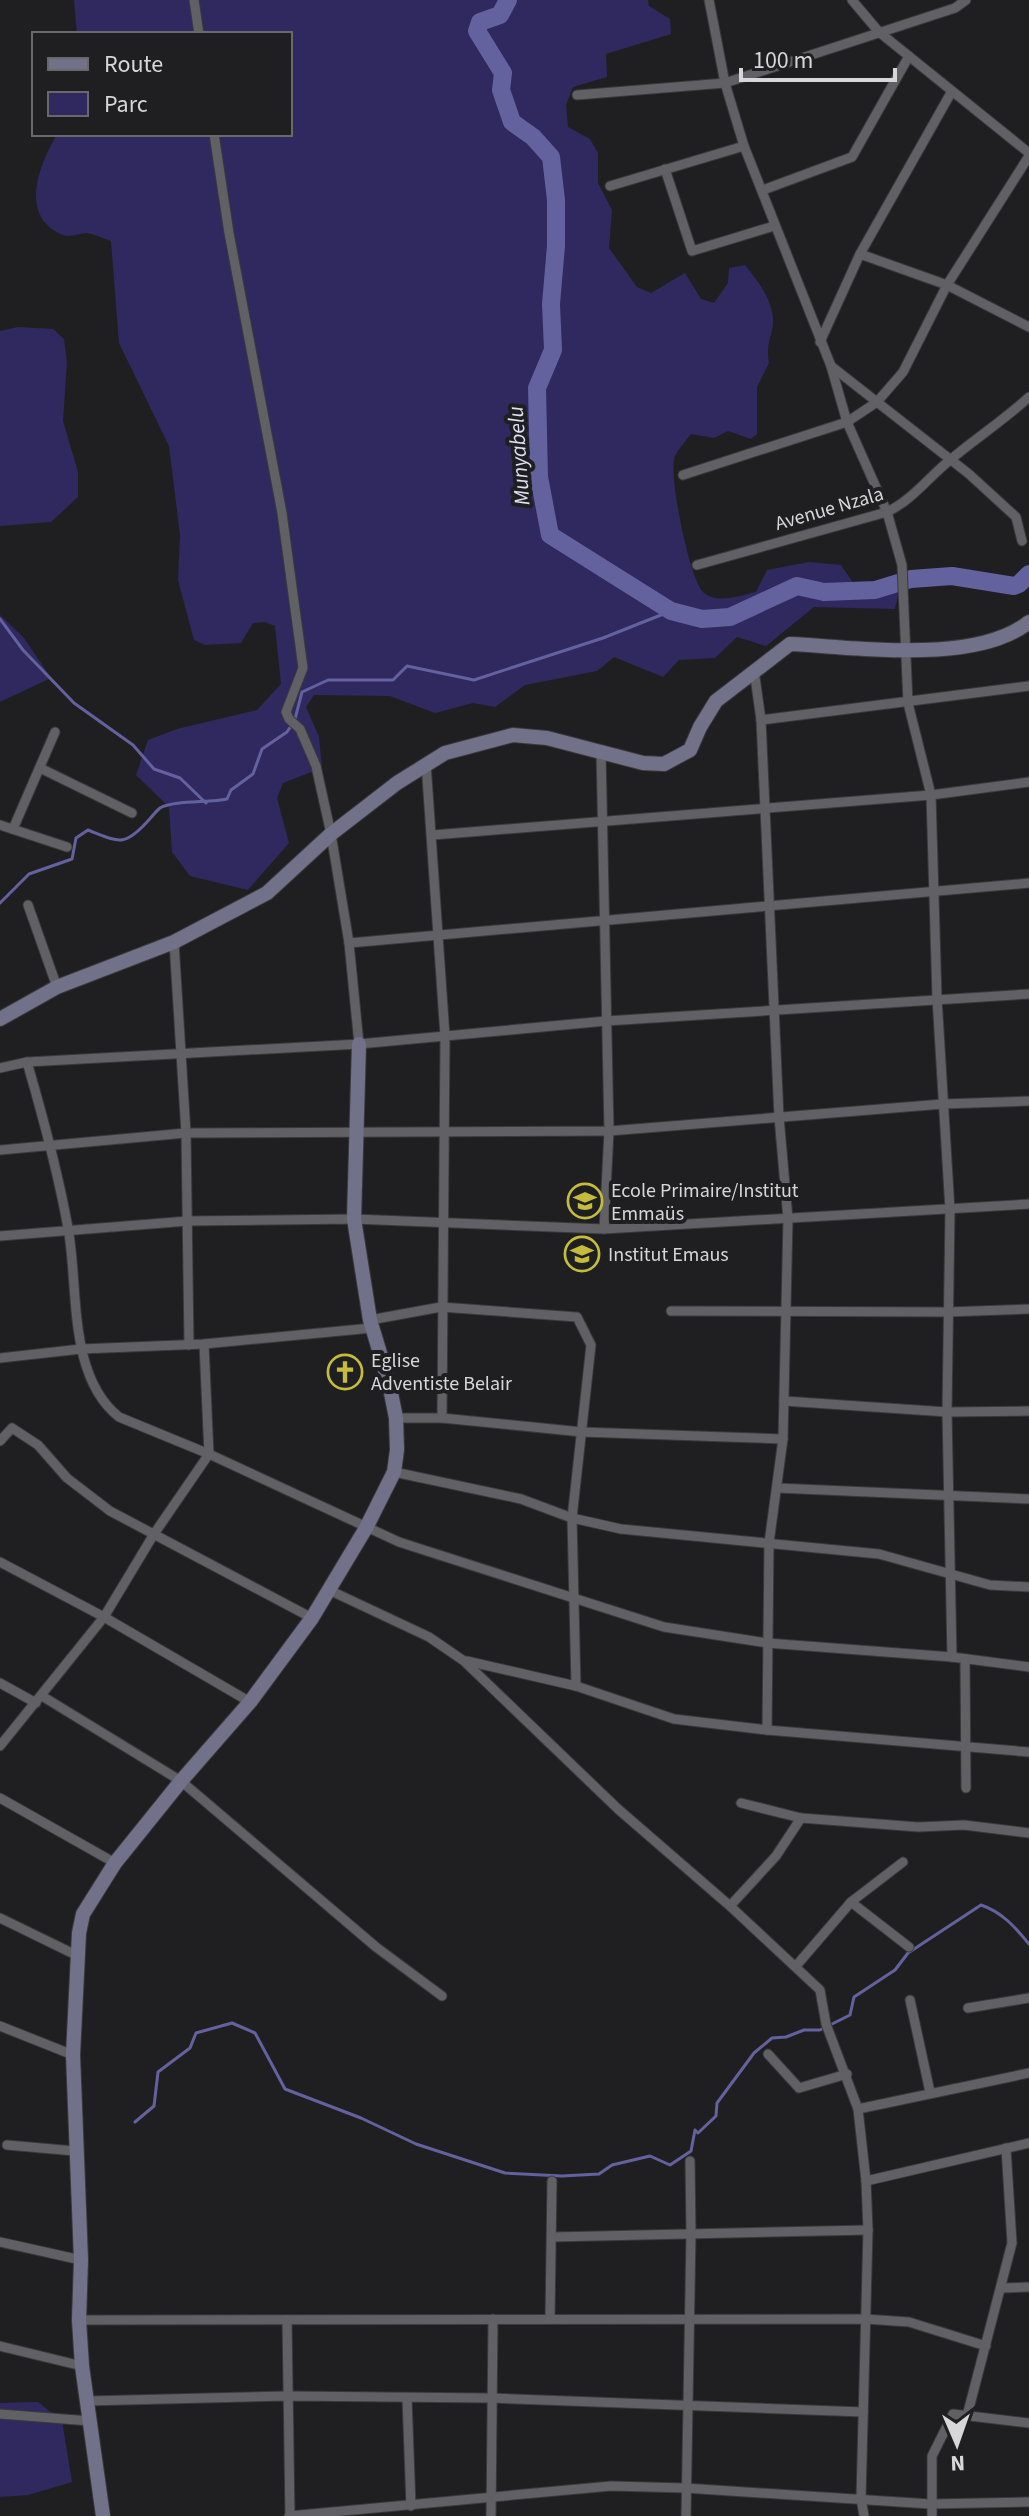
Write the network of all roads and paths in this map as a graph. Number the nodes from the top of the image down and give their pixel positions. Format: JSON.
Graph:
{"nodes":[{"id":1,"x":194,"y":0,"type":"edge"},
{"id":2,"x":709,"y":0,"type":"edge"},
{"id":3,"x":852,"y":0,"type":"edge"},
{"id":4,"x":966,"y":0,"type":"edge"},
{"id":5,"x":199,"y":32,"type":"edge"},
{"id":6,"x":879,"y":32,"type":"junction"},
{"id":7,"x":909,"y":56,"type":"junction"},
{"id":8,"x":725,"y":83,"type":"junction"},
{"id":9,"x":952,"y":91,"type":"junction"},
{"id":10,"x":577,"y":95,"type":"dead end"},
{"id":11,"x":214,"y":136,"type":"edge"},
{"id":12,"x":744,"y":146,"type":"junction"},
{"id":13,"x":1029,"y":155,"type":"edge"},
{"id":14,"x":665,"y":169,"type":"junction"},
{"id":15,"x":610,"y":186,"type":"dead end"},
{"id":16,"x":763,"y":190,"type":"junction"},
{"id":17,"x":774,"y":226,"type":"junction"},
{"id":18,"x":860,"y":254,"type":"junction"},
{"id":19,"x":947,"y":285,"type":"junction"},
{"id":20,"x":1029,"y":327,"type":"edge"},
{"id":21,"x":820,"y":342,"type":"junction"},
{"id":22,"x":831,"y":366,"type":"junction"},
{"id":23,"x":1029,"y":397,"type":"edge"},
{"id":24,"x":877,"y":402,"type":"junction"},
{"id":25,"x":847,"y":422,"type":"junction"},
{"id":26,"x":949,"y":460,"type":"junction"},
{"id":27,"x":683,"y":475,"type":"dead end"},
{"id":28,"x":887,"y":512,"type":"junction"},
{"id":29,"x":1022,"y":541,"type":"dead end"},
{"id":30,"x":697,"y":565,"type":"dead end"},
{"id":31,"x":1029,"y":622,"type":"edge"},
{"id":32,"x":906,"y":649,"type":"junction"},
{"id":33,"x":754,"y":670,"type":"junction"},
{"id":34,"x":1029,"y":686,"type":"edge"},
{"id":35,"x":908,"y":703,"type":"junction"},
{"id":36,"x":761,"y":720,"type":"junction"},
{"id":37,"x":55,"y":732,"type":"dead end"},
{"id":38,"x":601,"y":752,"type":"junction"},
{"id":39,"x":426,"y":763,"type":"junction"},
{"id":40,"x":40,"y":768,"type":"junction"},
{"id":41,"x":1029,"y":782,"type":"edge"},
{"id":42,"x":931,"y":795,"type":"junction"},
{"id":43,"x":765,"y":807,"type":"junction"},
{"id":44,"x":132,"y":813,"type":"dead end"},
{"id":45,"x":603,"y":821,"type":"junction"},
{"id":46,"x":0,"y":825,"type":"edge"},
{"id":47,"x":13,"y":829,"type":"junction"},
{"id":48,"x":331,"y":834,"type":"junction"},
{"id":49,"x":433,"y":835,"type":"junction"},
{"id":50,"x":67,"y":847,"type":"dead end"},
{"id":51,"x":1029,"y":883,"type":"edge"},
{"id":52,"x":933,"y":892,"type":"junction"},
{"id":53,"x":28,"y":905,"type":"dead end"},
{"id":54,"x":769,"y":905,"type":"junction"},
{"id":55,"x":603,"y":920,"type":"junction"},
{"id":56,"x":436,"y":936,"type":"junction"},
{"id":57,"x":174,"y":942,"type":"junction"},
{"id":58,"x":349,"y":943,"type":"junction"},
{"id":59,"x":57,"y":987,"type":"junction"},
{"id":60,"x":1029,"y":994,"type":"edge"},
{"id":61,"x":937,"y":998,"type":"junction"},
{"id":62,"x":775,"y":1011,"type":"junction"},
{"id":63,"x":0,"y":1019,"type":"edge"},
{"id":64,"x":606,"y":1021,"type":"junction"},
{"id":65,"x":445,"y":1036,"type":"junction"},
{"id":66,"x":359,"y":1044,"type":"junction"},
{"id":67,"x":182,"y":1052,"type":"junction"},
{"id":68,"x":27,"y":1062,"type":"junction"},
{"id":69,"x":0,"y":1068,"type":"edge"},
{"id":70,"x":1029,"y":1101,"type":"edge"},
{"id":71,"x":943,"y":1104,"type":"junction"},
{"id":72,"x":779,"y":1117,"type":"junction"},
{"id":73,"x":354,"y":1131,"type":"junction"},
{"id":74,"x":609,"y":1131,"type":"junction"},
{"id":75,"x":445,"y":1132,"type":"junction"},
{"id":76,"x":186,"y":1133,"type":"junction"},
{"id":77,"x":51,"y":1145,"type":"junction"},
{"id":78,"x":0,"y":1150,"type":"edge"},
{"id":79,"x":1029,"y":1204,"type":"edge"},
{"id":80,"x":950,"y":1210,"type":"junction"},
{"id":81,"x":354,"y":1219,"type":"junction"},
{"id":82,"x":788,"y":1219,"type":"junction"},
{"id":83,"x":188,"y":1221,"type":"junction"},
{"id":84,"x":444,"y":1223,"type":"junction"},
{"id":85,"x":604,"y":1229,"type":"junction"},
{"id":86,"x":69,"y":1231,"type":"junction"},
{"id":87,"x":0,"y":1236,"type":"edge"},
{"id":88,"x":441,"y":1307,"type":"junction"},
{"id":89,"x":1029,"y":1309,"type":"edge"},
{"id":90,"x":671,"y":1311,"type":"dead end"},
{"id":91,"x":787,"y":1311,"type":"junction"},
{"id":92,"x":947,"y":1312,"type":"junction"},
{"id":93,"x":371,"y":1324,"type":"junction"},
{"id":94,"x":204,"y":1344,"type":"junction"},
{"id":95,"x":189,"y":1345,"type":"junction"},
{"id":96,"x":81,"y":1349,"type":"junction"},
{"id":97,"x":0,"y":1358,"type":"edge"},
{"id":98,"x":784,"y":1401,"type":"junction"},
{"id":99,"x":1029,"y":1411,"type":"edge"},
{"id":100,"x":947,"y":1412,"type":"junction"},
{"id":101,"x":396,"y":1418,"type":"junction"},
{"id":102,"x":442,"y":1418,"type":"junction"},
{"id":103,"x":582,"y":1432,"type":"junction"},
{"id":104,"x":783,"y":1439,"type":"junction"},
{"id":105,"x":0,"y":1441,"type":"edge"},
{"id":106,"x":209,"y":1454,"type":"junction"},
{"id":107,"x":394,"y":1472,"type":"junction"},
{"id":108,"x":777,"y":1488,"type":"junction"},
{"id":109,"x":948,"y":1495,"type":"junction"},
{"id":110,"x":1029,"y":1499,"type":"edge"},
{"id":111,"x":572,"y":1518,"type":"junction"},
{"id":112,"x":366,"y":1528,"type":"junction"},
{"id":113,"x":154,"y":1534,"type":"junction"},
{"id":114,"x":769,"y":1543,"type":"junction"},
{"id":115,"x":0,"y":1562,"type":"edge"},
{"id":116,"x":949,"y":1575,"type":"junction"},
{"id":117,"x":1029,"y":1587,"type":"edge"},
{"id":118,"x":329,"y":1590,"type":"junction"},
{"id":119,"x":574,"y":1599,"type":"junction"},
{"id":120,"x":104,"y":1617,"type":"junction"},
{"id":121,"x":312,"y":1618,"type":"junction"},
{"id":122,"x":767,"y":1643,"type":"junction"},
{"id":123,"x":952,"y":1657,"type":"junction"},
{"id":124,"x":965,"y":1660,"type":"junction"},
{"id":125,"x":464,"y":1661,"type":"junction"},
{"id":126,"x":1029,"y":1667,"type":"edge"},
{"id":127,"x":0,"y":1683,"type":"edge"},
{"id":128,"x":576,"y":1686,"type":"junction"},
{"id":129,"x":39,"y":1699,"type":"junction"},
{"id":130,"x":250,"y":1702,"type":"junction"},
{"id":131,"x":767,"y":1730,"type":"junction"},
{"id":132,"x":0,"y":1746,"type":"edge"},
{"id":133,"x":965,"y":1746,"type":"junction"},
{"id":134,"x":1029,"y":1752,"type":"edge"},
{"id":135,"x":181,"y":1781,"type":"junction"},
{"id":136,"x":966,"y":1788,"type":"dead end"},
{"id":137,"x":0,"y":1798,"type":"edge"},
{"id":138,"x":741,"y":1803,"type":"dead end"},
{"id":139,"x":801,"y":1818,"type":"junction"},
{"id":140,"x":1029,"y":1833,"type":"edge"},
{"id":141,"x":903,"y":1862,"type":"dead end"},
{"id":142,"x":115,"y":1863,"type":"junction"},
{"id":143,"x":851,"y":1902,"type":"junction"},
{"id":144,"x":730,"y":1906,"type":"junction"},
{"id":145,"x":0,"y":1918,"type":"edge"},
{"id":146,"x":909,"y":1947,"type":"dead end"},
{"id":147,"x":78,"y":1956,"type":"junction"},
{"id":148,"x":796,"y":1966,"type":"junction"},
{"id":149,"x":442,"y":1996,"type":"dead end"},
{"id":150,"x":1029,"y":1998,"type":"edge"},
{"id":151,"x":910,"y":2000,"type":"dead end"},
{"id":152,"x":968,"y":2008,"type":"dead end"},
{"id":153,"x":0,"y":2026,"type":"edge"},
{"id":154,"x":768,"y":2054,"type":"dead end"},
{"id":155,"x":73,"y":2055,"type":"junction"},
{"id":156,"x":1029,"y":2073,"type":"edge"},
{"id":157,"x":847,"y":2074,"type":"junction"},
{"id":158,"x":930,"y":2092,"type":"junction"},
{"id":159,"x":858,"y":2109,"type":"junction"},
{"id":160,"x":1029,"y":2143,"type":"edge"},
{"id":161,"x":7,"y":2145,"type":"dead end"},
{"id":162,"x":1006,"y":2148,"type":"junction"},
{"id":163,"x":75,"y":2151,"type":"junction"},
{"id":164,"x":690,"y":2161,"type":"dead end"},
{"id":165,"x":552,"y":2181,"type":"dead end"},
{"id":166,"x":866,"y":2181,"type":"junction"},
{"id":167,"x":868,"y":2230,"type":"junction"},
{"id":168,"x":691,"y":2234,"type":"junction"},
{"id":169,"x":553,"y":2237,"type":"junction"},
{"id":170,"x":0,"y":2242,"type":"edge"},
{"id":171,"x":81,"y":2260,"type":"junction"},
{"id":172,"x":1029,"y":2287,"type":"edge"},
{"id":173,"x":1002,"y":2288,"type":"junction"},
{"id":174,"x":550,"y":2318,"type":"junction"},
{"id":175,"x":493,"y":2319,"type":"junction"},
{"id":176,"x":865,"y":2319,"type":"junction"},
{"id":177,"x":79,"y":2320,"type":"junction"},
{"id":178,"x":287,"y":2320,"type":"junction"},
{"id":179,"x":689,"y":2321,"type":"junction"},
{"id":180,"x":0,"y":2346,"type":"edge"},
{"id":181,"x":986,"y":2346,"type":"junction"},
{"id":182,"x":82,"y":2366,"type":"junction"},
{"id":183,"x":286,"y":2396,"type":"junction"},
{"id":184,"x":407,"y":2398,"type":"junction"},
{"id":185,"x":491,"y":2398,"type":"junction"},
{"id":186,"x":87,"y":2401,"type":"junction"},
{"id":187,"x":686,"y":2405,"type":"junction"},
{"id":188,"x":863,"y":2412,"type":"junction"},
{"id":189,"x":0,"y":2414,"type":"edge"},
{"id":190,"x":967,"y":2416,"type":"junction"},
{"id":191,"x":90,"y":2421,"type":"junction"},
{"id":192,"x":1029,"y":2423,"type":"edge"},
{"id":193,"x":685,"y":2488,"type":"junction"},
{"id":194,"x":861,"y":2498,"type":"junction"},
{"id":195,"x":491,"y":2499,"type":"junction"},
{"id":196,"x":1029,"y":2502,"type":"edge"},
{"id":197,"x":930,"y":2504,"type":"junction"},
{"id":198,"x":411,"y":2506,"type":"junction"},
{"id":199,"x":103,"y":2516,"type":"edge"},
{"id":200,"x":289,"y":2516,"type":"edge"},
{"id":201,"x":491,"y":2516,"type":"edge"},
{"id":202,"x":686,"y":2516,"type":"edge"},
{"id":203,"x":864,"y":2516,"type":"edge"},
{"id":204,"x":932,"y":2516,"type":"edge"}],
"edges":[{"from":1,"to":5,"type":"street"},
{"from":2,"to":8,"type":"street"},
{"from":3,"to":6,"type":"street"},
{"from":4,"to":6,"type":"street"},
{"from":6,"to":7,"type":"street"},
{"from":6,"to":8,"type":"street"},
{"from":7,"to":9,"type":"street"},
{"from":7,"to":16,"type":"street"},
{"from":8,"to":10,"type":"street"},
{"from":8,"to":12,"type":"street"},
{"from":9,"to":13,"type":"street"},
{"from":9,"to":18,"type":"street"},
{"from":11,"to":48,"type":"street"},
{"from":12,"to":14,"type":"street"},
{"from":12,"to":16,"type":"street"},
{"from":13,"to":19,"type":"street"},
{"from":14,"to":15,"type":"street"},
{"from":14,"to":17,"type":"street"},
{"from":16,"to":17,"type":"street"},
{"from":17,"to":21,"type":"street"},
{"from":18,"to":19,"type":"street"},
{"from":18,"to":21,"type":"street"},
{"from":19,"to":20,"type":"street"},
{"from":19,"to":24,"type":"street"},
{"from":21,"to":22,"type":"street"},
{"from":22,"to":24,"type":"street"},
{"from":22,"to":25,"type":"street"},
{"from":23,"to":26,"type":"street","name":"Avenue Nzala"},
{"from":24,"to":25,"type":"street"},
{"from":24,"to":26,"type":"street"},
{"from":25,"to":27,"type":"street"},
{"from":25,"to":28,"type":"street"},
{"from":26,"to":28,"type":"street","name":"Avenue Nzala"},
{"from":26,"to":29,"type":"street"},
{"from":28,"to":30,"type":"street","name":"Avenue Nzala"},
{"from":28,"to":32,"type":"street"},
{"from":31,"to":32,"type":"street"},
{"from":32,"to":33,"type":"street"},
{"from":32,"to":35,"type":"street"},
{"from":33,"to":36,"type":"street"},
{"from":33,"to":38,"type":"street"},
{"from":34,"to":35,"type":"street"},
{"from":35,"to":36,"type":"street"},
{"from":35,"to":42,"type":"street"},
{"from":36,"to":43,"type":"street"},
{"from":37,"to":40,"type":"street"},
{"from":38,"to":39,"type":"street"},
{"from":38,"to":45,"type":"street"},
{"from":39,"to":48,"type":"street"},
{"from":39,"to":49,"type":"street"},
{"from":40,"to":44,"type":"street"},
{"from":40,"to":47,"type":"street"},
{"from":41,"to":42,"type":"street"},
{"from":42,"to":43,"type":"street"},
{"from":42,"to":52,"type":"street"},
{"from":43,"to":45,"type":"street"},
{"from":43,"to":54,"type":"street"},
{"from":45,"to":49,"type":"street"},
{"from":45,"to":55,"type":"street"},
{"from":46,"to":47,"type":"street"},
{"from":47,"to":50,"type":"street"},
{"from":48,"to":57,"type":"street"},
{"from":48,"to":58,"type":"street"},
{"from":49,"to":56,"type":"street"},
{"from":51,"to":52,"type":"street"},
{"from":52,"to":54,"type":"street"},
{"from":52,"to":61,"type":"street"},
{"from":53,"to":59,"type":"street"},
{"from":54,"to":55,"type":"street"},
{"from":54,"to":62,"type":"street"},
{"from":55,"to":56,"type":"street"},
{"from":55,"to":64,"type":"street"},
{"from":56,"to":58,"type":"street"},
{"from":56,"to":65,"type":"street"},
{"from":57,"to":59,"type":"street"},
{"from":57,"to":67,"type":"street"},
{"from":58,"to":66,"type":"street"},
{"from":59,"to":63,"type":"street"},
{"from":60,"to":61,"type":"street"},
{"from":61,"to":62,"type":"street"},
{"from":61,"to":71,"type":"street"},
{"from":62,"to":64,"type":"street"},
{"from":62,"to":72,"type":"street"},
{"from":64,"to":65,"type":"street"},
{"from":64,"to":74,"type":"street"},
{"from":65,"to":66,"type":"street"},
{"from":65,"to":75,"type":"street"},
{"from":66,"to":67,"type":"street"},
{"from":66,"to":73,"type":"street"},
{"from":67,"to":68,"type":"street"},
{"from":67,"to":76,"type":"street"},
{"from":68,"to":69,"type":"street"},
{"from":68,"to":77,"type":"street"},
{"from":70,"to":71,"type":"street"},
{"from":71,"to":72,"type":"street"},
{"from":71,"to":80,"type":"street"},
{"from":72,"to":74,"type":"street"},
{"from":72,"to":82,"type":"street"},
{"from":73,"to":75,"type":"street"},
{"from":73,"to":76,"type":"street"},
{"from":73,"to":81,"type":"street"},
{"from":74,"to":75,"type":"street"},
{"from":74,"to":85,"type":"street"},
{"from":75,"to":84,"type":"street"},
{"from":76,"to":77,"type":"street"},
{"from":76,"to":83,"type":"street"},
{"from":77,"to":78,"type":"street"},
{"from":77,"to":86,"type":"street"},
{"from":79,"to":80,"type":"street"},
{"from":80,"to":82,"type":"street"},
{"from":80,"to":92,"type":"street"},
{"from":81,"to":83,"type":"street"},
{"from":81,"to":84,"type":"street"},
{"from":81,"to":93,"type":"street"},
{"from":82,"to":85,"type":"street"},
{"from":82,"to":91,"type":"street"},
{"from":83,"to":86,"type":"street"},
{"from":83,"to":95,"type":"street"},
{"from":84,"to":85,"type":"street"},
{"from":84,"to":88,"type":"street"},
{"from":86,"to":87,"type":"street"},
{"from":86,"to":96,"type":"street"},
{"from":88,"to":93,"type":"street"},
{"from":88,"to":102,"type":"street"},
{"from":88,"to":103,"type":"street"},
{"from":89,"to":92,"type":"street"},
{"from":90,"to":91,"type":"street"},
{"from":91,"to":92,"type":"street"},
{"from":91,"to":98,"type":"street"},
{"from":92,"to":100,"type":"street"},
{"from":93,"to":94,"type":"street"},
{"from":93,"to":101,"type":"street"},
{"from":94,"to":95,"type":"street"},
{"from":94,"to":106,"type":"street"},
{"from":95,"to":96,"type":"street"},
{"from":96,"to":97,"type":"street"},
{"from":96,"to":106,"type":"street"},
{"from":98,"to":100,"type":"street"},
{"from":98,"to":104,"type":"street"},
{"from":99,"to":100,"type":"street"},
{"from":100,"to":109,"type":"street"},
{"from":101,"to":102,"type":"street"},
{"from":101,"to":107,"type":"street"},
{"from":102,"to":103,"type":"street"},
{"from":103,"to":104,"type":"street"},
{"from":103,"to":111,"type":"street"},
{"from":104,"to":108,"type":"street"},
{"from":105,"to":113,"type":"street"},
{"from":106,"to":112,"type":"street"},
{"from":106,"to":113,"type":"street"},
{"from":107,"to":111,"type":"street"},
{"from":107,"to":112,"type":"street"},
{"from":108,"to":109,"type":"street"},
{"from":108,"to":114,"type":"street"},
{"from":109,"to":110,"type":"street"},
{"from":109,"to":116,"type":"street"},
{"from":111,"to":114,"type":"street"},
{"from":111,"to":119,"type":"street"},
{"from":112,"to":118,"type":"street"},
{"from":112,"to":119,"type":"street"},
{"from":113,"to":120,"type":"street"},
{"from":113,"to":121,"type":"street"},
{"from":114,"to":116,"type":"street"},
{"from":114,"to":122,"type":"street"},
{"from":115,"to":120,"type":"street"},
{"from":116,"to":117,"type":"street"},
{"from":116,"to":123,"type":"street"},
{"from":118,"to":121,"type":"street"},
{"from":118,"to":125,"type":"street"},
{"from":119,"to":122,"type":"street"},
{"from":119,"to":128,"type":"street"},
{"from":120,"to":129,"type":"street"},
{"from":120,"to":130,"type":"street"},
{"from":121,"to":130,"type":"street"},
{"from":122,"to":123,"type":"street"},
{"from":122,"to":131,"type":"street"},
{"from":123,"to":124,"type":"street"},
{"from":124,"to":126,"type":"street"},
{"from":124,"to":133,"type":"street"},
{"from":125,"to":128,"type":"street"},
{"from":125,"to":144,"type":"street"},
{"from":127,"to":129,"type":"street"},
{"from":128,"to":131,"type":"street"},
{"from":129,"to":132,"type":"street"},
{"from":129,"to":135,"type":"street"},
{"from":130,"to":135,"type":"street"},
{"from":131,"to":133,"type":"street"},
{"from":133,"to":134,"type":"street"},
{"from":133,"to":136,"type":"street"},
{"from":135,"to":142,"type":"street"},
{"from":135,"to":149,"type":"street"},
{"from":137,"to":142,"type":"street"},
{"from":138,"to":139,"type":"street"},
{"from":139,"to":140,"type":"street"},
{"from":139,"to":144,"type":"street"},
{"from":141,"to":143,"type":"street"},
{"from":142,"to":147,"type":"street"},
{"from":143,"to":146,"type":"street"},
{"from":143,"to":148,"type":"street"},
{"from":144,"to":148,"type":"street"},
{"from":145,"to":147,"type":"street"},
{"from":147,"to":155,"type":"street"},
{"from":148,"to":157,"type":"street"},
{"from":150,"to":152,"type":"street"},
{"from":151,"to":158,"type":"street"},
{"from":153,"to":155,"type":"street"},
{"from":154,"to":157,"type":"street"},
{"from":155,"to":163,"type":"street"},
{"from":156,"to":158,"type":"street"},
{"from":157,"to":159,"type":"street"},
{"from":158,"to":159,"type":"street"},
{"from":159,"to":166,"type":"street"},
{"from":160,"to":162,"type":"street"},
{"from":161,"to":163,"type":"street"},
{"from":162,"to":166,"type":"street"},
{"from":162,"to":173,"type":"street"},
{"from":163,"to":171,"type":"street"},
{"from":164,"to":168,"type":"street"},
{"from":165,"to":169,"type":"street"},
{"from":166,"to":167,"type":"street"},
{"from":167,"to":168,"type":"street"},
{"from":167,"to":176,"type":"street"},
{"from":168,"to":169,"type":"street"},
{"from":168,"to":179,"type":"street"},
{"from":169,"to":174,"type":"street"},
{"from":170,"to":171,"type":"street"},
{"from":171,"to":177,"type":"street"},
{"from":172,"to":173,"type":"street"},
{"from":173,"to":181,"type":"street"},
{"from":174,"to":175,"type":"street"},
{"from":174,"to":179,"type":"street"},
{"from":175,"to":178,"type":"street"},
{"from":175,"to":185,"type":"street"},
{"from":176,"to":179,"type":"street"},
{"from":176,"to":181,"type":"street"},
{"from":176,"to":188,"type":"street"},
{"from":177,"to":178,"type":"street"},
{"from":177,"to":182,"type":"street"},
{"from":178,"to":183,"type":"street"},
{"from":179,"to":187,"type":"street"},
{"from":180,"to":182,"type":"street"},
{"from":181,"to":190,"type":"street"},
{"from":182,"to":186,"type":"street"},
{"from":183,"to":184,"type":"street"},
{"from":183,"to":186,"type":"street"},
{"from":183,"to":200,"type":"street"},
{"from":184,"to":185,"type":"street"},
{"from":184,"to":198,"type":"street"},
{"from":185,"to":187,"type":"street"},
{"from":185,"to":195,"type":"street"},
{"from":186,"to":191,"type":"street"},
{"from":187,"to":188,"type":"street"},
{"from":187,"to":193,"type":"street"},
{"from":188,"to":194,"type":"street"},
{"from":189,"to":191,"type":"street"},
{"from":190,"to":192,"type":"street"},
{"from":190,"to":197,"type":"street"},
{"from":191,"to":199,"type":"street"},
{"from":193,"to":194,"type":"street"},
{"from":193,"to":195,"type":"street"},
{"from":193,"to":202,"type":"street"},
{"from":194,"to":197,"type":"street"},
{"from":194,"to":203,"type":"street"},
{"from":195,"to":198,"type":"street"},
{"from":195,"to":201,"type":"street"},
{"from":196,"to":197,"type":"street"},
{"from":197,"to":204,"type":"street"},
{"from":198,"to":200,"type":"street"}]}
